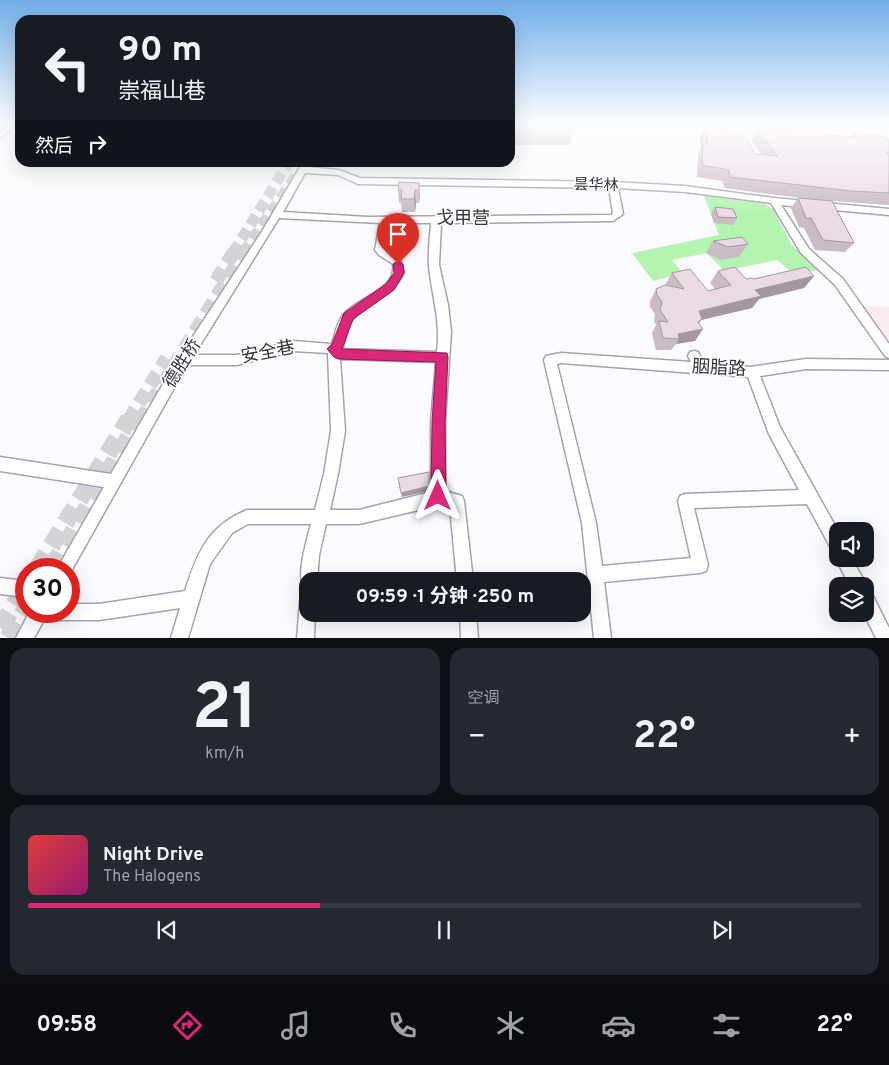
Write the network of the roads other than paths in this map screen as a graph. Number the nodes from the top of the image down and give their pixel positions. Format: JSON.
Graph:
{"nodes":[{"id":1,"x":304,"y":167,"type":"edge"},
{"id":2,"x":310,"y":167,"type":"edge"},
{"id":3,"x":613,"y":186,"type":"junction"},
{"id":4,"x":774,"y":201,"type":"junction"},
{"id":5,"x":889,"y":212,"type":"edge"},
{"id":6,"x":277,"y":215,"type":"junction"},
{"id":7,"x":436,"y":219,"type":"junction"},
{"id":8,"x":386,"y":220,"type":"junction"},
{"id":9,"x":333,"y":349,"type":"junction"},
{"id":10,"x":889,"y":353,"type":"edge"},
{"id":11,"x":442,"y":357,"type":"junction"},
{"id":12,"x":184,"y":360,"type":"junction"},
{"id":13,"x":889,"y":365,"type":"edge"},
{"id":14,"x":752,"y":372,"type":"junction"},
{"id":15,"x":0,"y":464,"type":"edge"},
{"id":16,"x":112,"y":481,"type":"dead end"},
{"id":17,"x":438,"y":496,"type":"junction"},
{"id":18,"x":810,"y":497,"type":"junction"},
{"id":19,"x":320,"y":517,"type":"junction"},
{"id":20,"x":829,"y":531,"type":"edge"},
{"id":21,"x":71,"y":558,"type":"edge"},
{"id":22,"x":310,"y":572,"type":"edge"},
{"id":23,"x":464,"y":572,"type":"edge"},
{"id":24,"x":596,"y":575,"type":"junction"},
{"id":25,"x":0,"y":586,"type":"edge"},
{"id":26,"x":15,"y":588,"type":"edge"},
{"id":27,"x":191,"y":598,"type":"junction"},
{"id":28,"x":80,"y":612,"type":"edge"},
{"id":29,"x":874,"y":616,"type":"edge"},
{"id":30,"x":306,"y":622,"type":"edge"},
{"id":31,"x":469,"y":622,"type":"edge"},
{"id":32,"x":33,"y":623,"type":"edge"},
{"id":33,"x":24,"y":638,"type":"edge"},
{"id":34,"x":179,"y":638,"type":"edge"},
{"id":35,"x":305,"y":638,"type":"edge"},
{"id":36,"x":470,"y":638,"type":"edge"},
{"id":37,"x":603,"y":638,"type":"edge"},
{"id":38,"x":885,"y":638,"type":"edge"}],
"edges":[{"from":1,"to":6,"type":"street","name":"德胜桥"},
{"from":2,"to":3,"type":"street","name":"昙华林"},
{"from":3,"to":4,"type":"street","name":"昙华林"},
{"from":3,"to":7,"type":"street","name":"戈甲营"},
{"from":4,"to":5,"type":"street","name":"昙华林"},
{"from":4,"to":10,"type":"street"},
{"from":6,"to":8,"type":"street","name":"戈甲营"},
{"from":6,"to":12,"type":"street","name":"德胜桥"},
{"from":7,"to":8,"type":"street","name":"戈甲营"},
{"from":7,"to":11,"type":"street"},
{"from":8,"to":9,"type":"street"},
{"from":9,"to":11,"type":"street","name":"安全巷"},
{"from":9,"to":12,"type":"street","name":"安全巷"},
{"from":9,"to":19,"type":"street"},
{"from":11,"to":17,"type":"street"},
{"from":12,"to":21,"type":"street","name":"德胜桥"},
{"from":13,"to":14,"type":"street","name":"胭脂路"},
{"from":14,"to":18,"type":"street"},
{"from":14,"to":24,"type":"street","name":"胭脂路"},
{"from":15,"to":16,"type":"street"},
{"from":17,"to":19,"type":"street"},
{"from":17,"to":23,"type":"street"},
{"from":18,"to":20,"type":"street"},
{"from":18,"to":24,"type":"street"},
{"from":19,"to":22,"type":"street"},
{"from":19,"to":27,"type":"street"},
{"from":24,"to":37,"type":"street"},
{"from":25,"to":26,"type":"street"},
{"from":27,"to":28,"type":"street"},
{"from":27,"to":34,"type":"street"},
{"from":29,"to":38,"type":"street"},
{"from":30,"to":35,"type":"street"},
{"from":31,"to":36,"type":"street"},
{"from":32,"to":33,"type":"street"}]}
